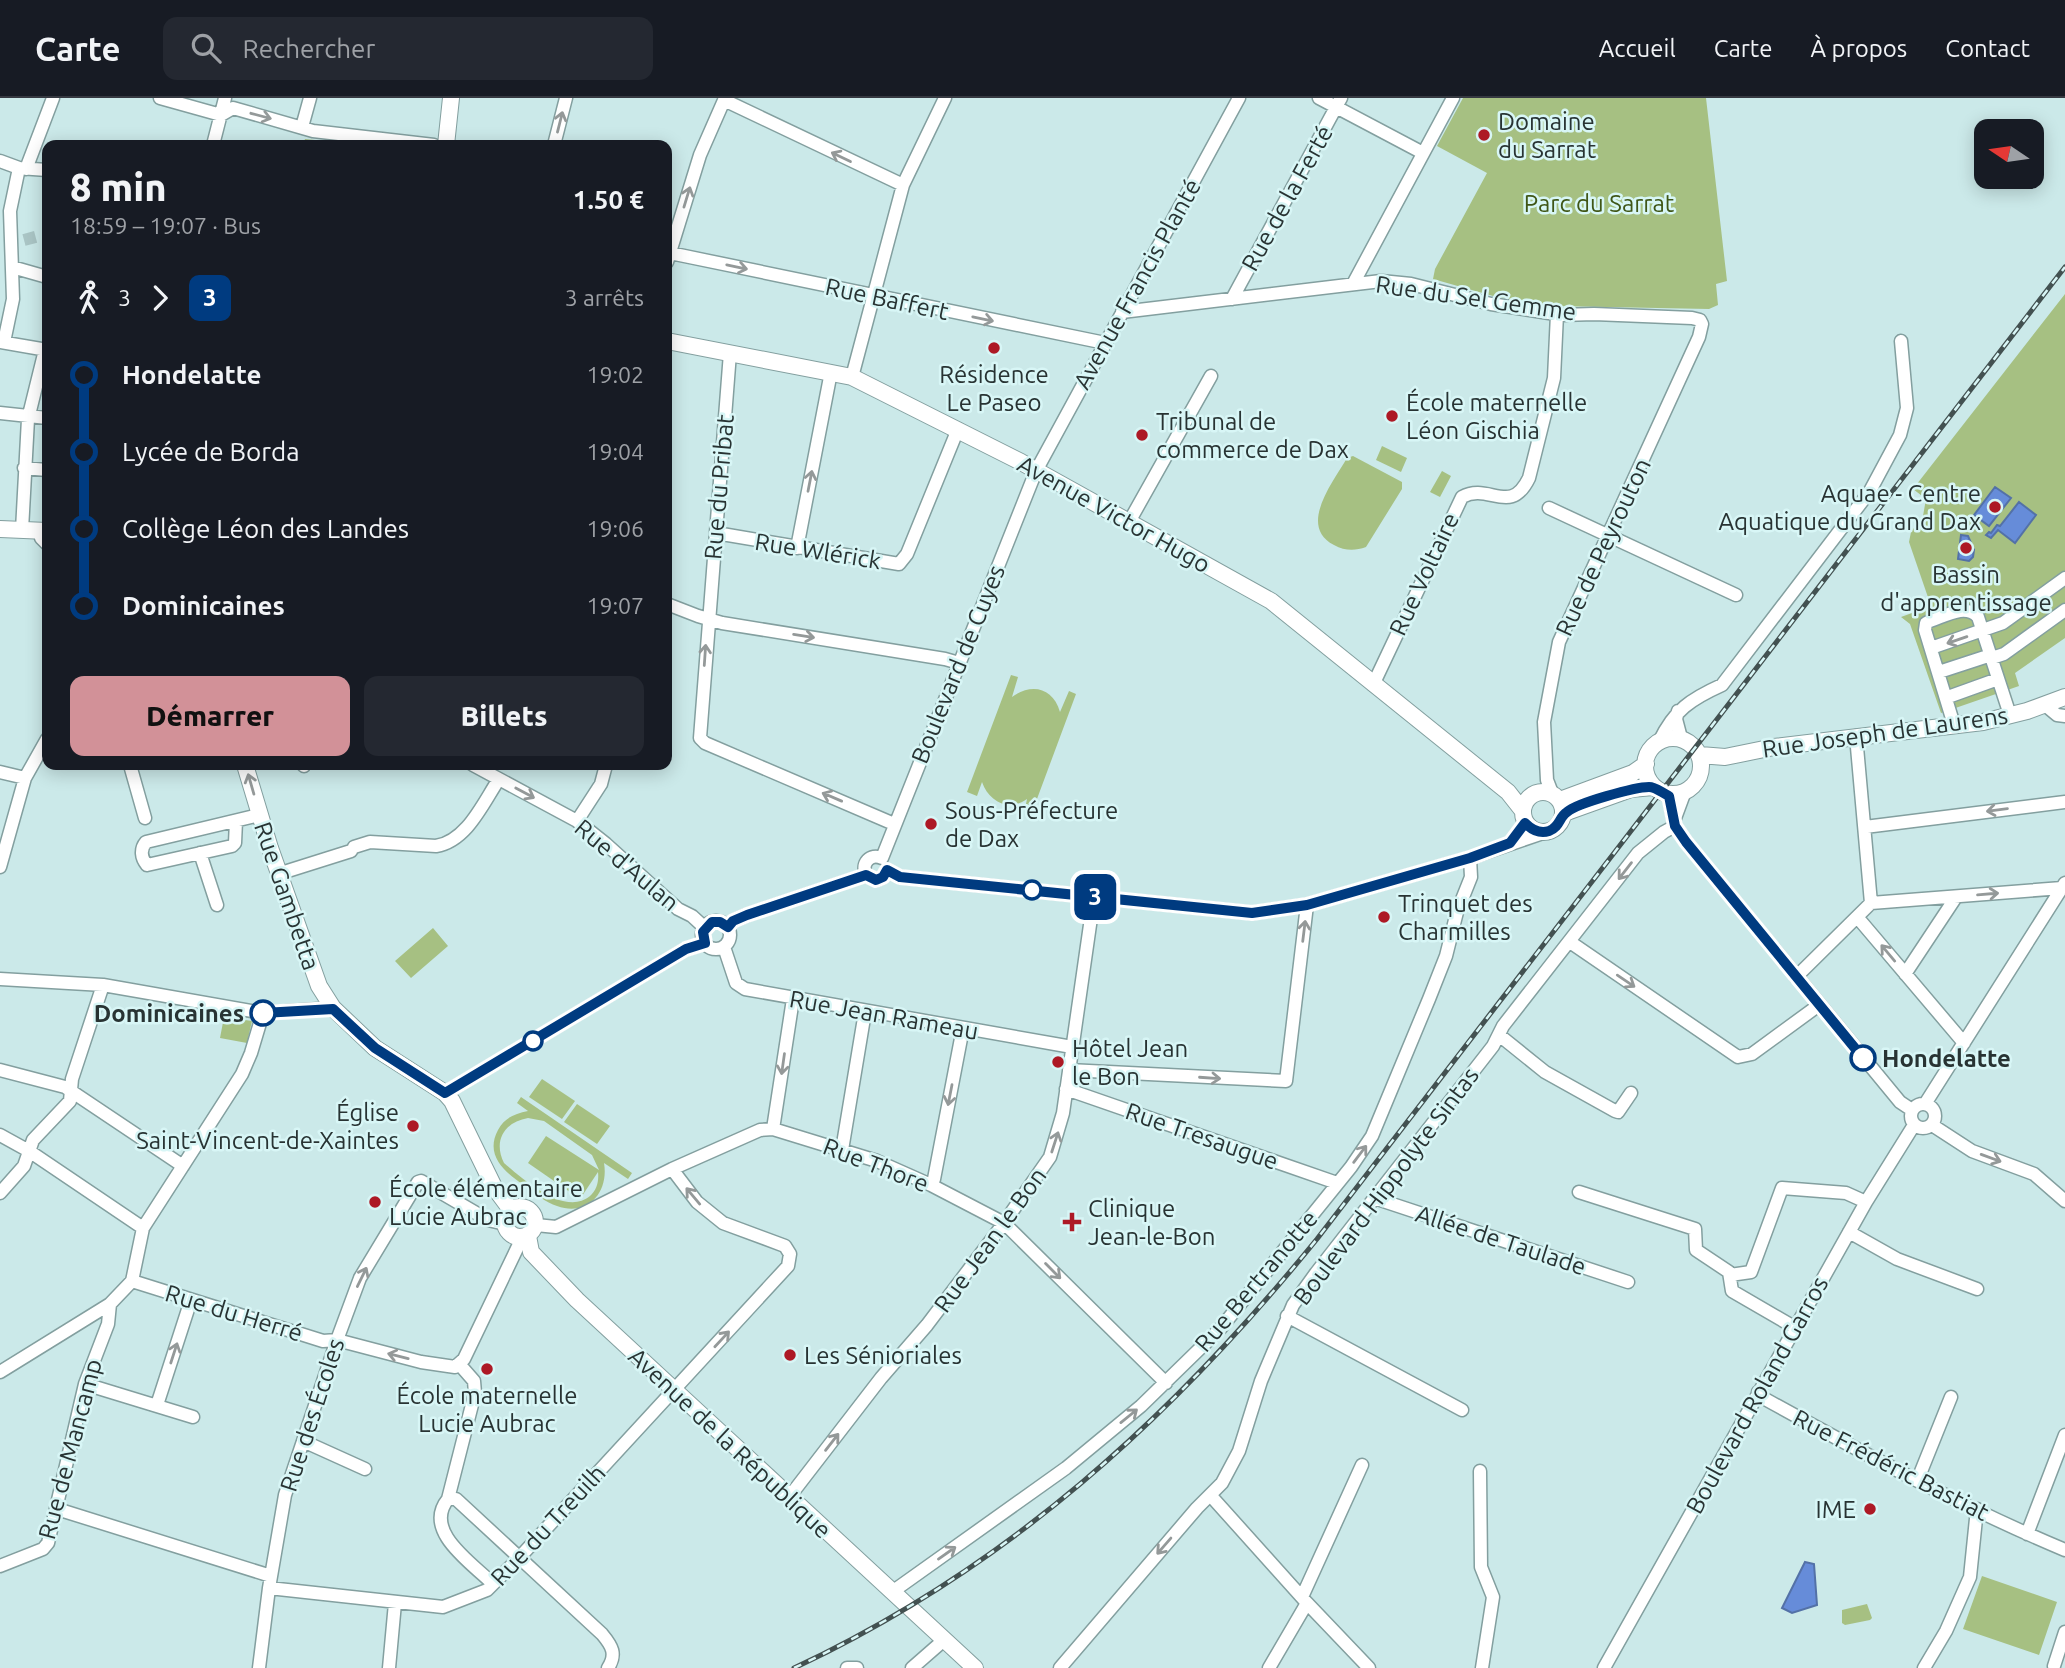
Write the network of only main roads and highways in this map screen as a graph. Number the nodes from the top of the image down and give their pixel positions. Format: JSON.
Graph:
{"nodes":[{"id":1,"x":452,"y":98,"type":"edge"},
{"id":2,"x":447,"y":140,"type":"edge"},
{"id":3,"x":672,"y":342,"type":"edge"},
{"id":4,"x":0,"y":528,"type":"edge"},
{"id":5,"x":42,"y":534,"type":"edge"},
{"id":6,"x":2065,"y":697,"type":"edge"},
{"id":7,"x":1700,"y":755,"type":"junction"},
{"id":8,"x":1725,"y":757,"type":"junction"},
{"id":9,"x":1646,"y":764,"type":"junction"},
{"id":10,"x":246,"y":770,"type":"edge"},
{"id":11,"x":1700,"y":773,"type":"junction"},
{"id":12,"x":1653,"y":787,"type":"junction"},
{"id":13,"x":1508,"y":792,"type":"junction"},
{"id":14,"x":1549,"y":795,"type":"junction"},
{"id":15,"x":1524,"y":817,"type":"junction"},
{"id":16,"x":508,"y":1217,"type":"junction"},
{"id":17,"x":528,"y":1233,"type":"junction"},
{"id":18,"x":975,"y":1668,"type":"edge"}],
"edges":[{"from":1,"to":2,"type":"main road"},
{"from":3,"to":13,"type":"main road","name":"Avenue Victor Hugo"},
{"from":4,"to":5,"type":"main road"},
{"from":6,"to":8,"type":"main road","name":"Rue Joseph de Laurens"},
{"from":7,"to":8,"type":"main road","name":"Rue Joseph de Laurens"},
{"from":7,"to":9,"type":"main road"},
{"from":7,"to":11,"type":"main road"},
{"from":8,"to":11,"type":"main road","name":"Rue Joseph de Laurens"},
{"from":9,"to":12,"type":"main road"},
{"from":9,"to":14,"type":"main road"},
{"from":16,"to":10,"type":"main road","name":"Rue Gambetta","one_way":true},
{"from":11,"to":12,"type":"main road"},
{"from":12,"to":14,"type":"main road"},
{"from":13,"to":14,"type":"main road"},
{"from":13,"to":15,"type":"main road","name":"Avenue Victor Hugo"},
{"from":14,"to":15,"type":"main road"},
{"from":14,"to":15,"type":"main road"},
{"from":16,"to":17,"type":"main road"},
{"from":16,"to":17,"type":"main road"},
{"from":17,"to":18,"type":"main road","name":"Avenue de la République"}]}
